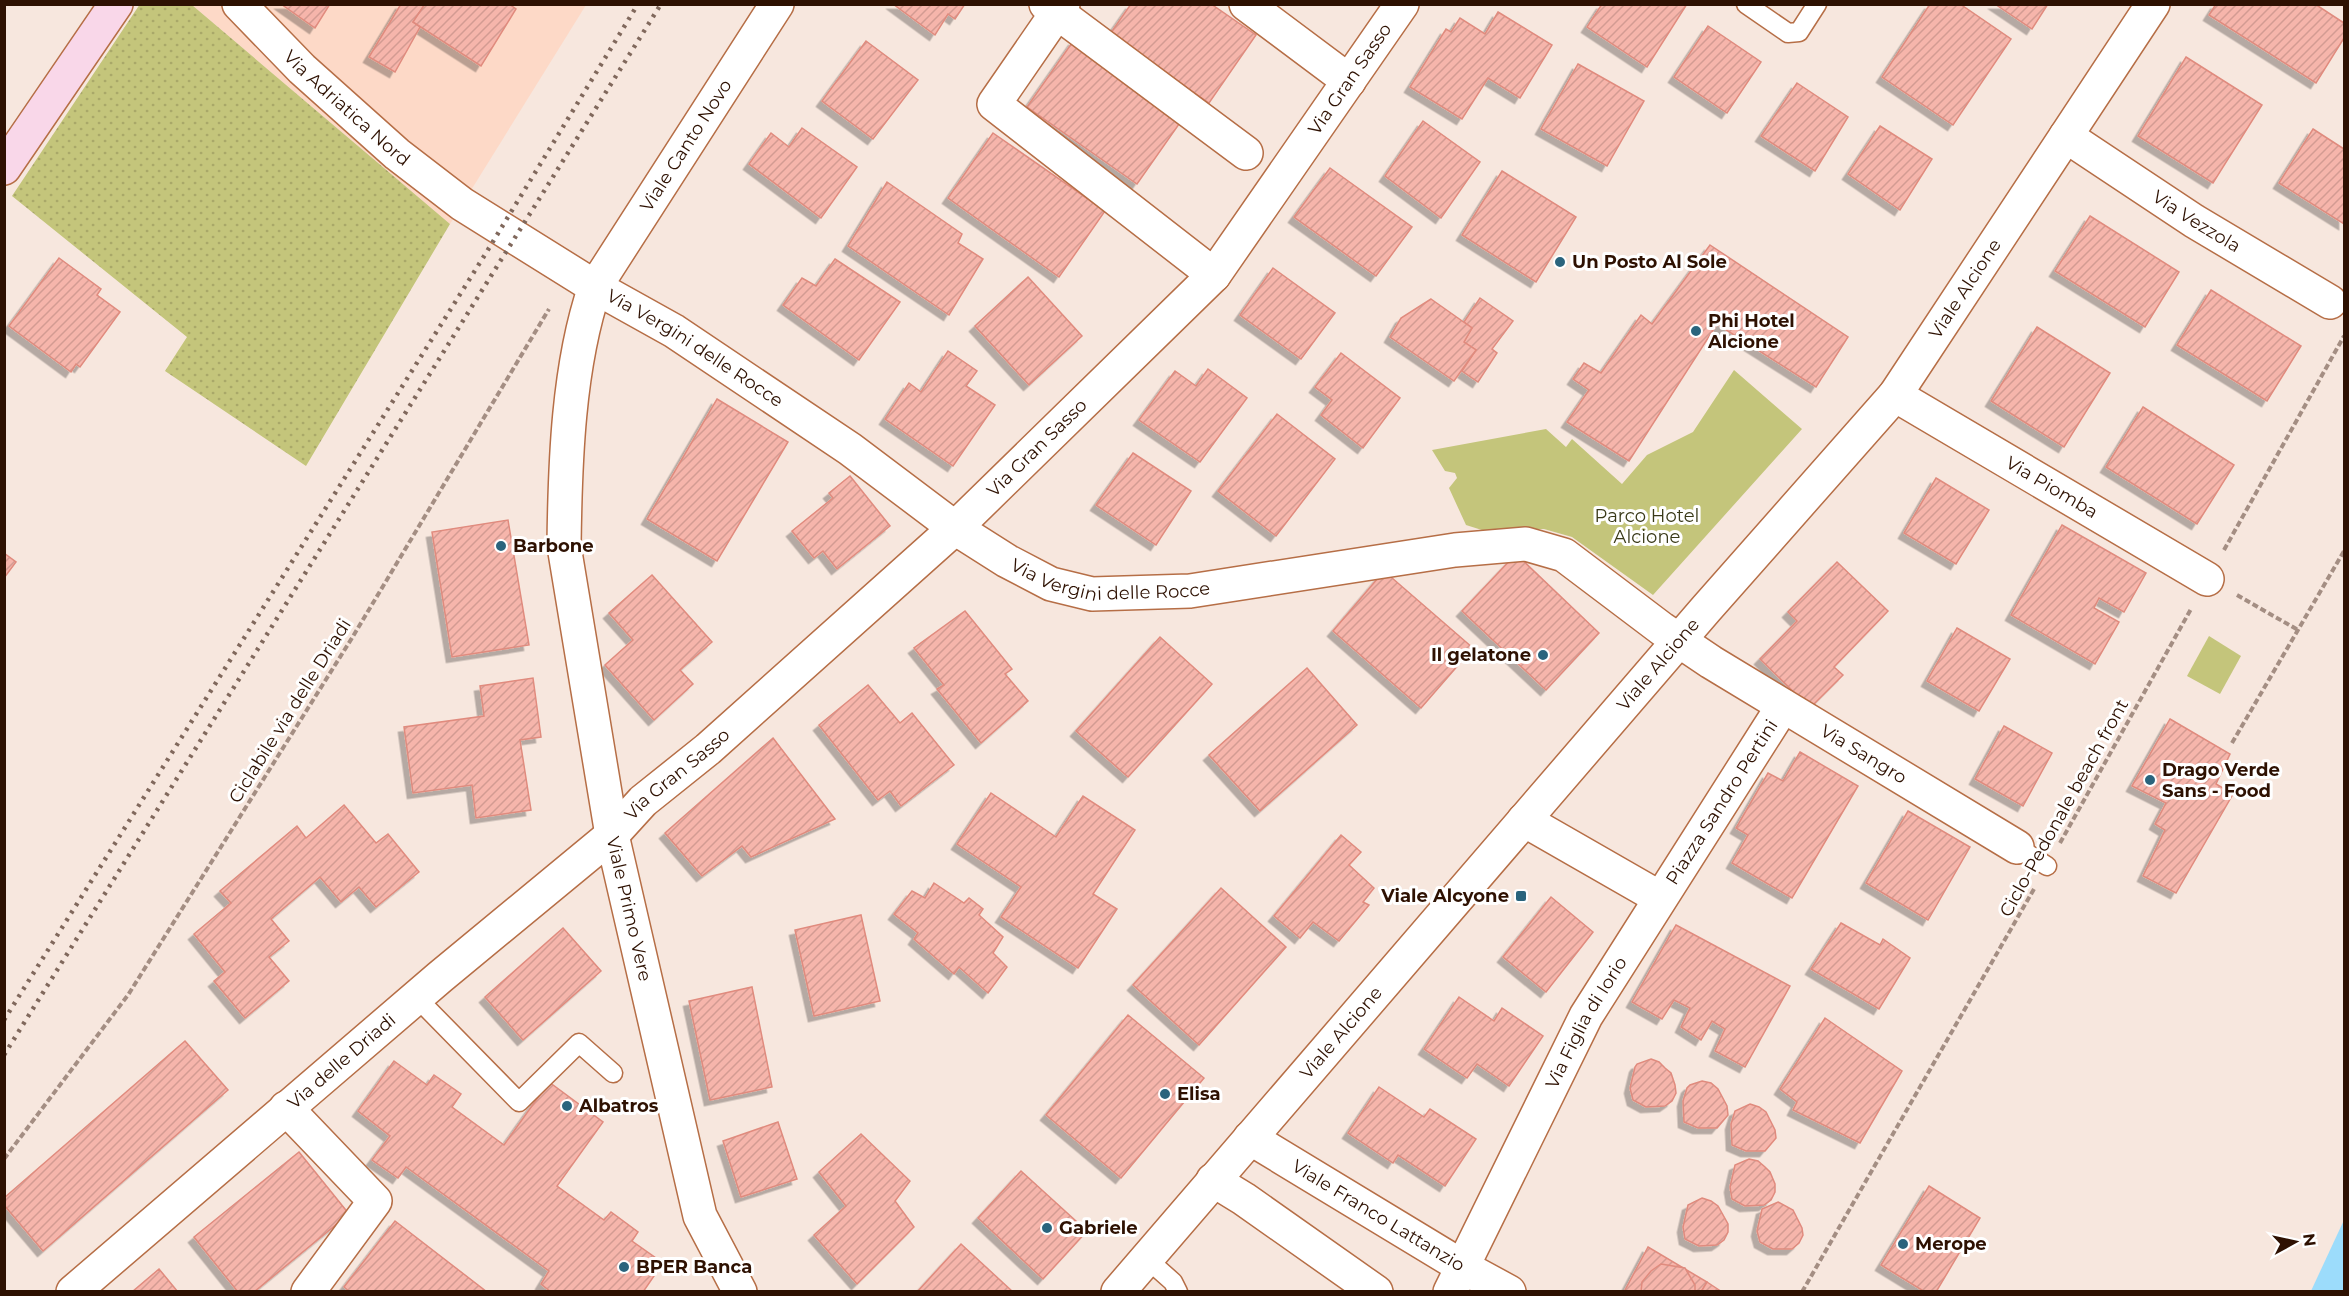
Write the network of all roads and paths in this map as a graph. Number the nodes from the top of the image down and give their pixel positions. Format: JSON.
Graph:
{"nodes":[{"id":1,"x":116,"y":4,"type":"edge"},
{"id":2,"x":239,"y":4,"type":"edge"},
{"id":3,"x":777,"y":4,"type":"edge"},
{"id":4,"x":1246,"y":4,"type":"edge"},
{"id":5,"x":1402,"y":4,"type":"edge"},
{"id":6,"x":1746,"y":4,"type":"edge"},
{"id":7,"x":1816,"y":4,"type":"edge"},
{"id":8,"x":2153,"y":4,"type":"edge"},
{"id":9,"x":1056,"y":7,"type":"edge"},
{"id":10,"x":1349,"y":81,"type":"junction"},
{"id":11,"x":2066,"y":136,"type":"junction"},
{"id":12,"x":1246,"y":153,"type":"dead end"},
{"id":13,"x":4,"y":168,"type":"edge"},
{"id":14,"x":1214,"y":275,"type":"junction"},
{"id":15,"x":592,"y":297,"type":"junction"},
{"id":16,"x":2330,"y":302,"type":"dead end"},
{"id":17,"x":2344,"y":336,"type":"edge"},
{"id":18,"x":1895,"y":395,"type":"junction"},
{"id":19,"x":955,"y":528,"type":"junction"},
{"id":20,"x":2344,"y":551,"type":"edge"},
{"id":21,"x":2207,"y":579,"type":"junction"},
{"id":22,"x":2298,"y":630,"type":"junction"},
{"id":23,"x":1679,"y":641,"type":"junction"},
{"id":24,"x":1783,"y":706,"type":"junction"},
{"id":25,"x":2232,"y":743,"type":"dead end"},
{"id":26,"x":1524,"y":820,"type":"junction"},
{"id":27,"x":612,"y":835,"type":"junction"},
{"id":28,"x":2017,"y":847,"type":"joint"},
{"id":29,"x":2047,"y":866,"type":"junction"},
{"id":30,"x":1652,"y":910,"type":"junction"},
{"id":31,"x":416,"y":997,"type":"junction"},
{"id":32,"x":613,"y":1073,"type":"dead end"},
{"id":33,"x":286,"y":1108,"type":"junction"},
{"id":34,"x":1250,"y":1138,"type":"junction"},
{"id":35,"x":4,"y":1159,"type":"edge"},
{"id":36,"x":1213,"y":1180,"type":"junction"},
{"id":37,"x":1146,"y":1258,"type":"junction"},
{"id":38,"x":1456,"y":1279,"type":"edge"},
{"id":39,"x":73,"y":1292,"type":"edge"},
{"id":40,"x":308,"y":1292,"type":"edge"},
{"id":41,"x":740,"y":1292,"type":"edge"},
{"id":42,"x":1118,"y":1292,"type":"edge"},
{"id":43,"x":1178,"y":1292,"type":"edge"},
{"id":44,"x":1376,"y":1292,"type":"edge"},
{"id":45,"x":1509,"y":1292,"type":"edge"},
{"id":46,"x":1802,"y":1292,"type":"edge"}],
"edges":[{"from":1,"to":13,"type":"main road"},
{"from":2,"to":15,"type":"street","name":"Via Adriatica Nord"},
{"from":3,"to":15,"type":"street","name":"Viale Canto Novo"},
{"from":4,"to":10,"type":"street"},
{"from":5,"to":10,"type":"street","name":"Via Gran Sasso"},
{"from":6,"to":7,"type":"lane"},
{"from":8,"to":11,"type":"street","name":"Viale Alcione"},
{"from":9,"to":12,"type":"street"},
{"from":9,"to":14,"type":"street"},
{"from":10,"to":14,"type":"street","name":"Via Gran Sasso"},
{"from":11,"to":16,"type":"street","name":"Via Vezzola"},
{"from":11,"to":18,"type":"street","name":"Viale Alcione"},
{"from":14,"to":19,"type":"street","name":"Via Gran Sasso"},
{"from":15,"to":19,"type":"street","name":"Via Vergini delle Rocce"},
{"from":15,"to":27,"type":"street","name":"Viale Primo Vere"},
{"from":15,"to":35,"type":"path","name":"Ciclabile via delle Driadi"},
{"from":17,"to":21,"type":"path","name":"Ciclo-Pedonale beach front"},
{"from":18,"to":21,"type":"street","name":"Via Piomba"},
{"from":18,"to":23,"type":"street","name":"Viale Alcione"},
{"from":19,"to":23,"type":"street","name":"Via Vergini delle Rocce"},
{"from":19,"to":27,"type":"street","name":"Via Gran Sasso"},
{"from":20,"to":22,"type":"path"},
{"from":21,"to":22,"type":"path"},
{"from":21,"to":29,"type":"path","name":"Ciclo-Pedonale beach front"},
{"from":22,"to":25,"type":"path"},
{"from":23,"to":24,"type":"street","name":"Via Sangro"},
{"from":23,"to":26,"type":"street","name":"Viale Alcione"},
{"from":24,"to":28,"type":"street","name":"Via Sangro"},
{"from":24,"to":30,"type":"street","name":"Piazza Sandro Pertini"},
{"from":26,"to":30,"type":"street"},
{"from":26,"to":34,"type":"street","name":"Viale Alcione"},
{"from":27,"to":31,"type":"street","name":"Via delle Driadi"},
{"from":27,"to":41,"type":"street","name":"Viale Primo Vere"},
{"from":28,"to":29,"type":"lane","name":"Via Sangro"},
{"from":29,"to":46,"type":"path","name":"Ciclo-Pedonale beach front"},
{"from":30,"to":38,"type":"street","name":"Via Figlia di Iorio"},
{"from":31,"to":32,"type":"lane"},
{"from":31,"to":33,"type":"street","name":"Via delle Driadi"},
{"from":33,"to":39,"type":"street","name":"Via delle Driadi"},
{"from":33,"to":40,"type":"street"},
{"from":34,"to":36,"type":"street","name":"Viale Alcione"},
{"from":34,"to":38,"type":"street","name":"Viale Franco Lattanzio"},
{"from":36,"to":37,"type":"street","name":"Viale Alcione"},
{"from":36,"to":44,"type":"street"},
{"from":37,"to":42,"type":"street","name":"Viale Alcione"},
{"from":37,"to":43,"type":"lane"},
{"from":38,"to":45,"type":"street","name":"Viale Franco Lattanzio"}]}
